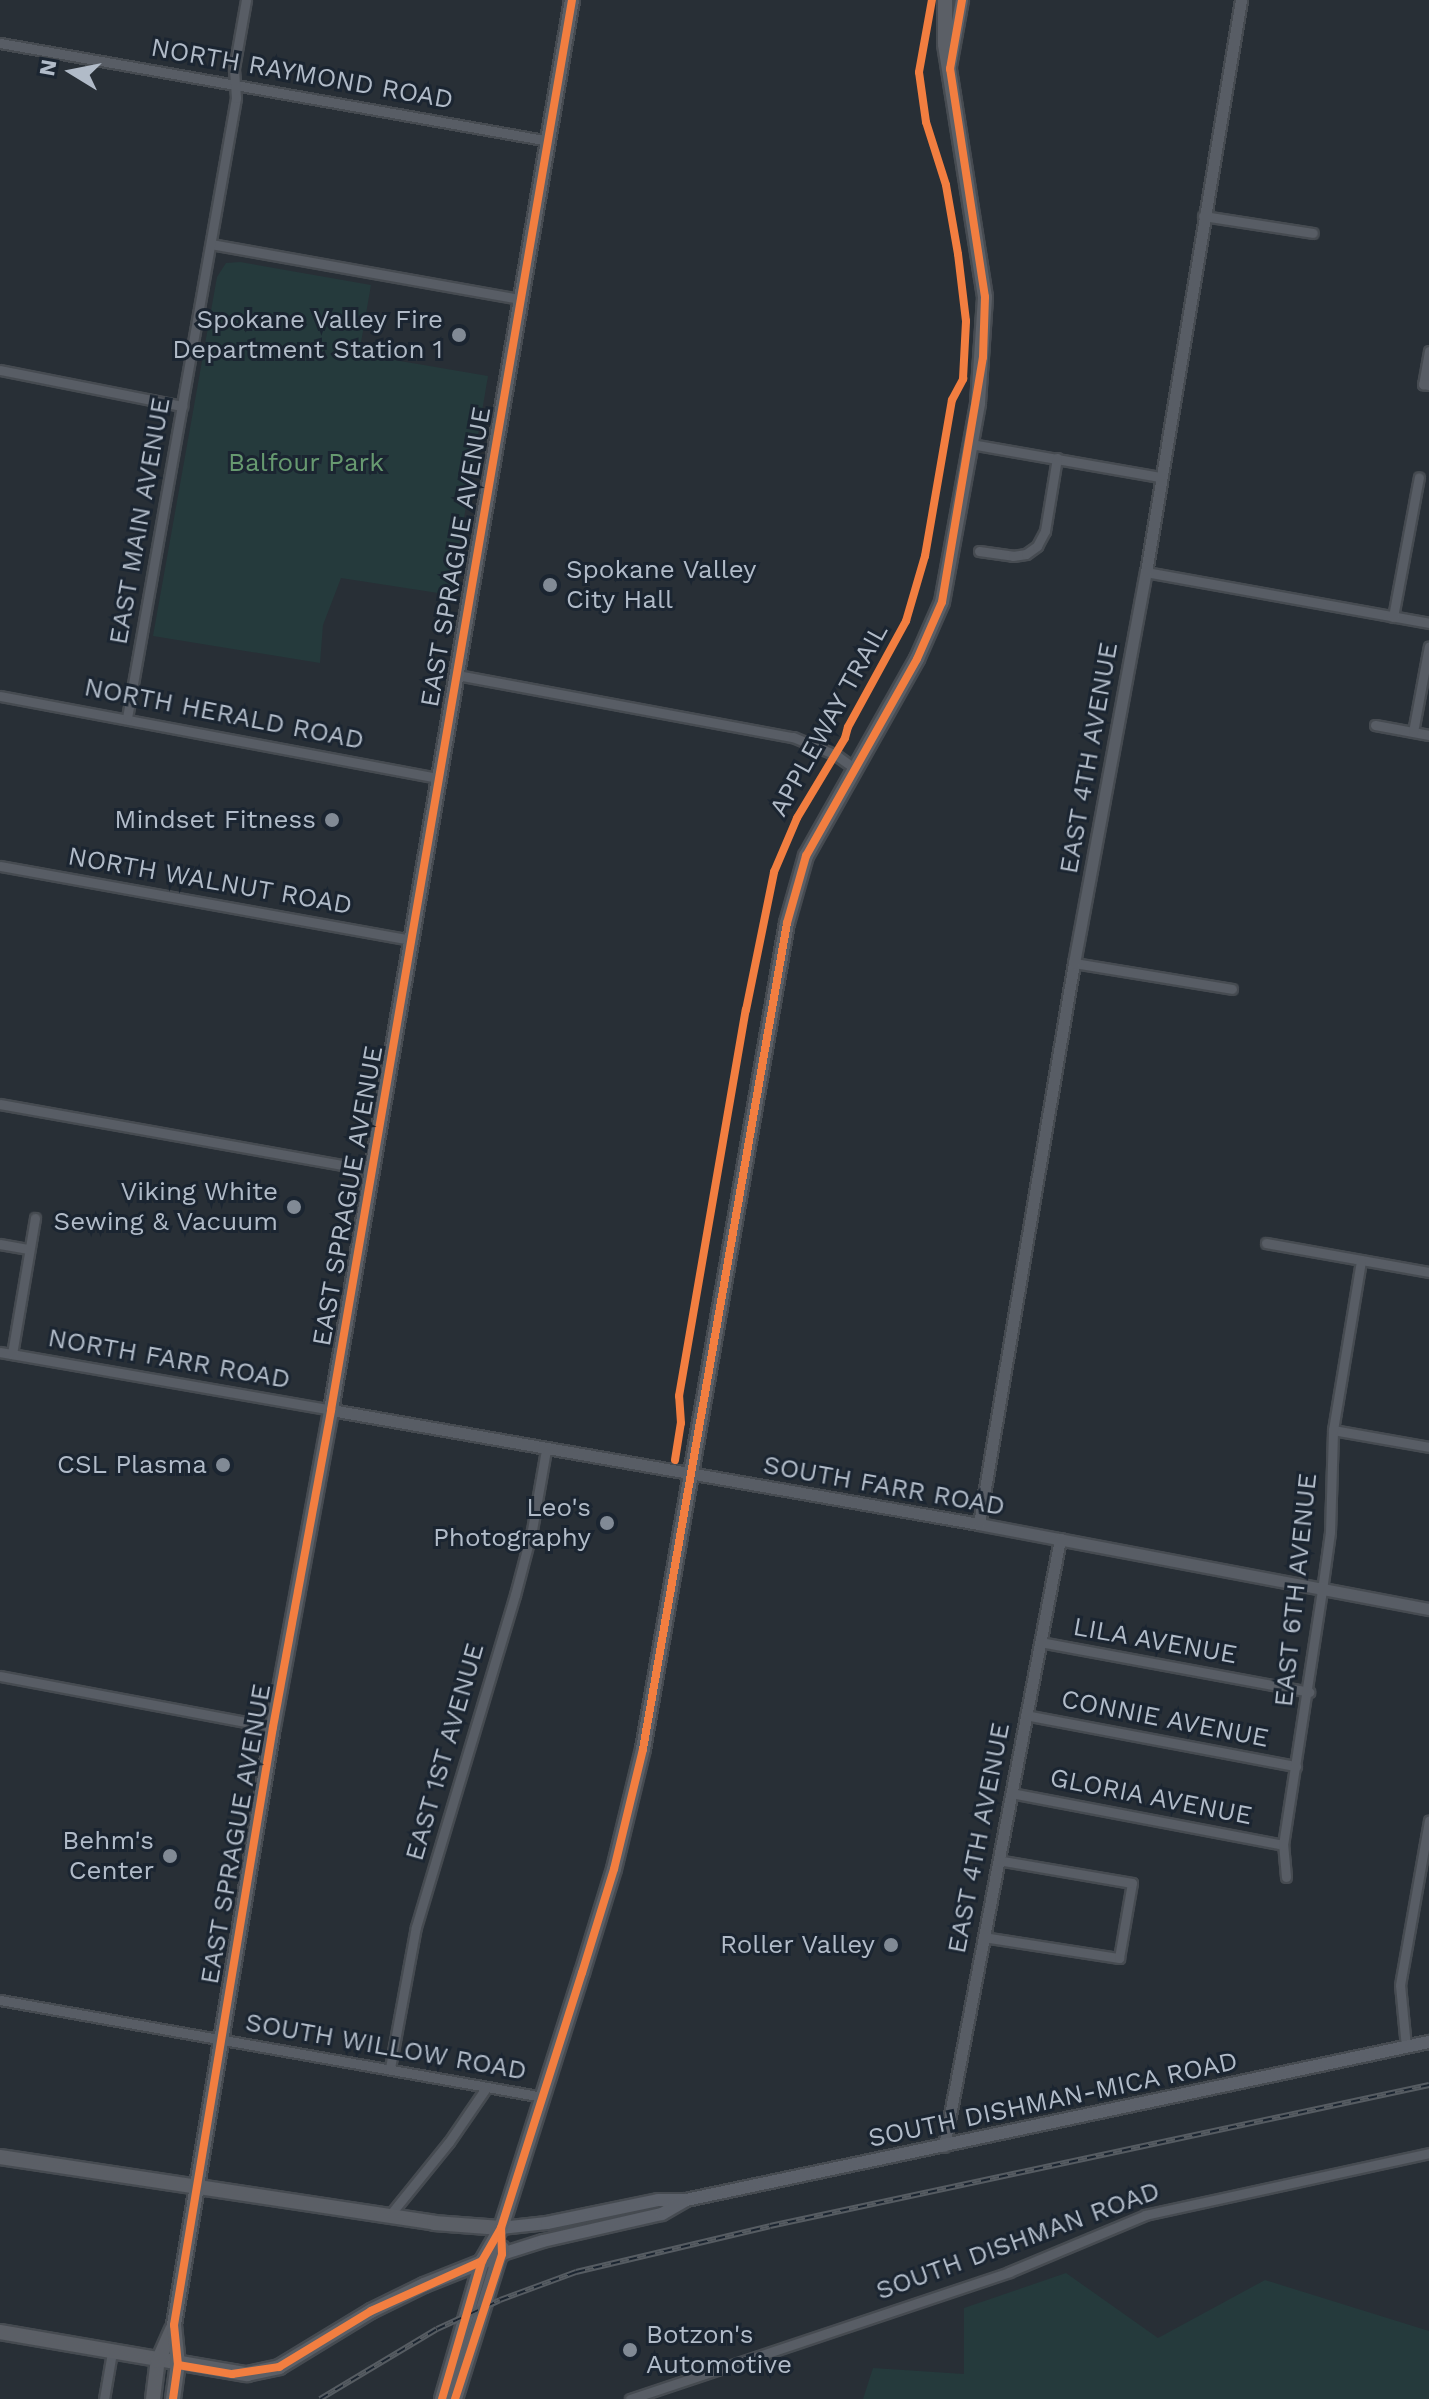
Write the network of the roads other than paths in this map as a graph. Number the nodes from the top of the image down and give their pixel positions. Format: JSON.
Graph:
{"nodes":[{"id":1,"x":246,"y":0,"type":"edge"},
{"id":2,"x":572,"y":0,"type":"edge"},
{"id":3,"x":945,"y":0,"type":"edge"},
{"id":4,"x":962,"y":0,"type":"edge"},
{"id":5,"x":1241,"y":0,"type":"edge"},
{"id":6,"x":0,"y":43,"type":"edge"},
{"id":7,"x":950,"y":69,"type":"junction"},
{"id":8,"x":237,"y":84,"type":"junction"},
{"id":9,"x":549,"y":141,"type":"junction"},
{"id":10,"x":1203,"y":216,"type":"junction"},
{"id":11,"x":1313,"y":233,"type":"dead end"},
{"id":12,"x":211,"y":244,"type":"junction"},
{"id":13,"x":520,"y":299,"type":"junction"},
{"id":14,"x":1429,"y":351,"type":"edge"},
{"id":15,"x":0,"y":370,"type":"edge"},
{"id":16,"x":1426,"y":385,"type":"edge"},
{"id":17,"x":182,"y":406,"type":"junction"},
{"id":18,"x":971,"y":444,"type":"junction"},
{"id":19,"x":1057,"y":458,"type":"junction"},
{"id":20,"x":1161,"y":477,"type":"junction"},
{"id":21,"x":1419,"y":477,"type":"dead end"},
{"id":22,"x":979,"y":551,"type":"dead end"},
{"id":23,"x":1146,"y":572,"type":"junction"},
{"id":24,"x":1393,"y":617,"type":"junction"},
{"id":25,"x":1429,"y":623,"type":"edge"},
{"id":26,"x":1429,"y":646,"type":"edge"},
{"id":27,"x":457,"y":675,"type":"junction"},
{"id":28,"x":0,"y":696,"type":"edge"},
{"id":29,"x":127,"y":718,"type":"junction"},
{"id":30,"x":1375,"y":725,"type":"dead end"},
{"id":31,"x":1413,"y":732,"type":"junction"},
{"id":32,"x":1429,"y":735,"type":"edge"},
{"id":33,"x":854,"y":768,"type":"junction"},
{"id":34,"x":439,"y":778,"type":"junction"},
{"id":35,"x":0,"y":866,"type":"edge"},
{"id":36,"x":412,"y":940,"type":"junction"},
{"id":37,"x":1074,"y":963,"type":"junction"},
{"id":38,"x":1232,"y":989,"type":"dead end"},
{"id":39,"x":0,"y":1104,"type":"edge"},
{"id":40,"x":372,"y":1170,"type":"junction"},
{"id":41,"x":35,"y":1218,"type":"dead end"},
{"id":42,"x":1266,"y":1243,"type":"dead end"},
{"id":43,"x":0,"y":1244,"type":"edge"},
{"id":44,"x":29,"y":1249,"type":"junction"},
{"id":45,"x":1361,"y":1260,"type":"junction"},
{"id":46,"x":1429,"y":1272,"type":"edge"},
{"id":47,"x":0,"y":1352,"type":"edge"},
{"id":48,"x":12,"y":1354,"type":"junction"},
{"id":49,"x":331,"y":1410,"type":"junction"},
{"id":50,"x":1333,"y":1430,"type":"junction"},
{"id":51,"x":1429,"y":1447,"type":"edge"},
{"id":52,"x":546,"y":1450,"type":"junction"},
{"id":53,"x":692,"y":1475,"type":"junction"},
{"id":54,"x":979,"y":1524,"type":"junction"},
{"id":55,"x":1060,"y":1539,"type":"junction"},
{"id":56,"x":1322,"y":1590,"type":"junction"},
{"id":57,"x":1429,"y":1609,"type":"edge"},
{"id":58,"x":1040,"y":1642,"type":"junction"},
{"id":59,"x":0,"y":1676,"type":"edge"},
{"id":60,"x":1309,"y":1692,"type":"junction"},
{"id":61,"x":1025,"y":1715,"type":"junction"},
{"id":62,"x":273,"y":1727,"type":"junction"},
{"id":63,"x":1296,"y":1766,"type":"junction"},
{"id":64,"x":1011,"y":1793,"type":"junction"},
{"id":65,"x":1429,"y":1821,"type":"edge"},
{"id":66,"x":1283,"y":1845,"type":"junction"},
{"id":67,"x":998,"y":1860,"type":"junction"},
{"id":68,"x":1286,"y":1877,"type":"dead end"},
{"id":69,"x":983,"y":1937,"type":"junction"},
{"id":70,"x":0,"y":2000,"type":"edge"},
{"id":71,"x":222,"y":2039,"type":"junction"},
{"id":72,"x":1429,"y":2042,"type":"edge"},
{"id":73,"x":1406,"y":2047,"type":"junction"},
{"id":74,"x":390,"y":2068,"type":"junction"},
{"id":75,"x":486,"y":2088,"type":"junction"},
{"id":76,"x":543,"y":2097,"type":"junction"},
{"id":77,"x":944,"y":2146,"type":"junction"},
{"id":78,"x":1429,"y":2153,"type":"edge"},
{"id":79,"x":0,"y":2157,"type":"edge"},
{"id":80,"x":197,"y":2186,"type":"junction"},
{"id":81,"x":686,"y":2200,"type":"junction"},
{"id":82,"x":389,"y":2216,"type":"junction"},
{"id":83,"x":501,"y":2228,"type":"junction"},
{"id":84,"x":502,"y":2254,"type":"junction"},
{"id":85,"x":482,"y":2261,"type":"junction"},
{"id":86,"x":174,"y":2325,"type":"junction"},
{"id":87,"x":0,"y":2332,"type":"edge"},
{"id":88,"x":112,"y":2352,"type":"junction"},
{"id":89,"x":158,"y":2361,"type":"junction"},
{"id":90,"x":178,"y":2365,"type":"junction"},
{"id":91,"x":104,"y":2399,"type":"edge"},
{"id":92,"x":153,"y":2399,"type":"edge"},
{"id":93,"x":173,"y":2399,"type":"edge"},
{"id":94,"x":442,"y":2399,"type":"edge"},
{"id":95,"x":455,"y":2399,"type":"edge"},
{"id":96,"x":630,"y":2399,"type":"edge"}],
"edges":[{"from":1,"to":8,"type":"street","name":"EAST MAIN AVENUE"},
{"from":2,"to":9,"type":"main road","name":"EAST SPRAGUE AVENUE"},
{"from":3,"to":7,"type":"main road"},
{"from":4,"to":7,"type":"main road"},
{"from":5,"to":10,"type":"street","name":"EAST 4TH AVENUE"},
{"from":6,"to":8,"type":"street","name":"NORTH RAYMOND ROAD"},
{"from":7,"to":18,"type":"main road"},
{"from":8,"to":9,"type":"street","name":"NORTH RAYMOND ROAD"},
{"from":8,"to":12,"type":"street","name":"EAST MAIN AVENUE"},
{"from":9,"to":13,"type":"main road","name":"EAST SPRAGUE AVENUE"},
{"from":10,"to":11,"type":"street"},
{"from":10,"to":20,"type":"street","name":"EAST 4TH AVENUE"},
{"from":12,"to":13,"type":"street"},
{"from":12,"to":17,"type":"street","name":"EAST MAIN AVENUE"},
{"from":13,"to":27,"type":"main road","name":"EAST SPRAGUE AVENUE"},
{"from":14,"to":16,"type":"street"},
{"from":15,"to":17,"type":"street"},
{"from":17,"to":29,"type":"street","name":"EAST MAIN AVENUE"},
{"from":18,"to":19,"type":"street"},
{"from":18,"to":33,"type":"main road"},
{"from":19,"to":20,"type":"street"},
{"from":19,"to":22,"type":"street"},
{"from":20,"to":23,"type":"street","name":"EAST 4TH AVENUE"},
{"from":21,"to":24,"type":"street"},
{"from":23,"to":24,"type":"street"},
{"from":23,"to":37,"type":"street","name":"EAST 4TH AVENUE"},
{"from":24,"to":25,"type":"street"},
{"from":26,"to":31,"type":"street"},
{"from":27,"to":33,"type":"street"},
{"from":27,"to":34,"type":"main road","name":"EAST SPRAGUE AVENUE"},
{"from":28,"to":29,"type":"street","name":"NORTH HERALD ROAD"},
{"from":29,"to":34,"type":"street","name":"NORTH HERALD ROAD"},
{"from":30,"to":31,"type":"street"},
{"from":31,"to":32,"type":"street"},
{"from":33,"to":53,"type":"main road"},
{"from":34,"to":36,"type":"main road","name":"EAST SPRAGUE AVENUE"},
{"from":35,"to":36,"type":"street","name":"NORTH WALNUT ROAD"},
{"from":36,"to":40,"type":"main road","name":"EAST SPRAGUE AVENUE"},
{"from":37,"to":38,"type":"street"},
{"from":37,"to":54,"type":"street","name":"EAST 4TH AVENUE"},
{"from":39,"to":40,"type":"street"},
{"from":40,"to":49,"type":"main road","name":"EAST SPRAGUE AVENUE"},
{"from":41,"to":44,"type":"street"},
{"from":42,"to":45,"type":"street"},
{"from":43,"to":44,"type":"street"},
{"from":44,"to":48,"type":"street"},
{"from":45,"to":46,"type":"street"},
{"from":45,"to":50,"type":"street","name":"EAST 6TH AVENUE"},
{"from":47,"to":48,"type":"street","name":"NORTH FARR ROAD"},
{"from":48,"to":49,"type":"street","name":"NORTH FARR ROAD"},
{"from":49,"to":52,"type":"street","name":"SOUTH FARR ROAD"},
{"from":49,"to":62,"type":"main road","name":"EAST SPRAGUE AVENUE"},
{"from":50,"to":51,"type":"street"},
{"from":50,"to":56,"type":"street","name":"EAST 6TH AVENUE"},
{"from":52,"to":53,"type":"street","name":"SOUTH FARR ROAD"},
{"from":52,"to":74,"type":"street","name":"EAST 1ST AVENUE"},
{"from":53,"to":54,"type":"street","name":"SOUTH FARR ROAD"},
{"from":53,"to":76,"type":"main road"},
{"from":54,"to":55,"type":"street","name":"SOUTH FARR ROAD"},
{"from":55,"to":56,"type":"street","name":"SOUTH FARR ROAD"},
{"from":55,"to":58,"type":"street","name":"EAST 4TH AVENUE"},
{"from":56,"to":57,"type":"street","name":"SOUTH FARR ROAD"},
{"from":56,"to":60,"type":"street","name":"EAST 6TH AVENUE"},
{"from":58,"to":60,"type":"street","name":"LILA AVENUE"},
{"from":58,"to":61,"type":"street","name":"EAST 4TH AVENUE"},
{"from":59,"to":62,"type":"street"},
{"from":60,"to":63,"type":"street","name":"EAST 6TH AVENUE"},
{"from":61,"to":63,"type":"street","name":"CONNIE AVENUE"},
{"from":61,"to":64,"type":"street","name":"EAST 4TH AVENUE"},
{"from":62,"to":71,"type":"main road","name":"EAST SPRAGUE AVENUE"},
{"from":63,"to":66,"type":"street","name":"EAST 6TH AVENUE"},
{"from":64,"to":66,"type":"street","name":"GLORIA AVENUE"},
{"from":64,"to":67,"type":"street","name":"EAST 4TH AVENUE"},
{"from":65,"to":73,"type":"street"},
{"from":66,"to":68,"type":"street","name":"EAST 6TH AVENUE"},
{"from":67,"to":69,"type":"street","name":"EAST 4TH AVENUE"},
{"from":67,"to":69,"type":"street"},
{"from":69,"to":77,"type":"street","name":"EAST 4TH AVENUE"},
{"from":70,"to":71,"type":"street","name":"SOUTH WILLOW ROAD"},
{"from":71,"to":74,"type":"street","name":"SOUTH WILLOW ROAD"},
{"from":71,"to":80,"type":"main road","name":"EAST SPRAGUE AVENUE"},
{"from":72,"to":73,"type":"main road","name":"SOUTH DISHMAN-MICA ROAD"},
{"from":73,"to":77,"type":"main road","name":"SOUTH DISHMAN-MICA ROAD"},
{"from":74,"to":75,"type":"street","name":"SOUTH WILLOW ROAD"},
{"from":75,"to":76,"type":"street","name":"SOUTH WILLOW ROAD"},
{"from":75,"to":82,"type":"street"},
{"from":76,"to":83,"type":"main road"},
{"from":77,"to":81,"type":"main road","name":"SOUTH DISHMAN-MICA ROAD"},
{"from":78,"to":96,"type":"street","name":"SOUTH DISHMAN ROAD"},
{"from":79,"to":80,"type":"main road"},
{"from":80,"to":82,"type":"main road"},
{"from":80,"to":86,"type":"main road","name":"EAST SPRAGUE AVENUE"},
{"from":81,"to":83,"type":"main road","name":"SOUTH DISHMAN-MICA ROAD"},
{"from":81,"to":84,"type":"main road","name":"SOUTH DISHMAN-MICA ROAD"},
{"from":82,"to":83,"type":"main road"},
{"from":83,"to":84,"type":"main road"},
{"from":83,"to":85,"type":"main road"},
{"from":84,"to":85,"type":"main road"},
{"from":84,"to":95,"type":"main road"},
{"from":85,"to":90,"type":"main road"},
{"from":85,"to":94,"type":"main road"},
{"from":86,"to":89,"type":"main road","name":"EAST SPRAGUE AVENUE"},
{"from":86,"to":90,"type":"main road","name":"EAST SPRAGUE AVENUE"},
{"from":87,"to":88,"type":"main road"},
{"from":88,"to":89,"type":"main road"},
{"from":88,"to":91,"type":"street"},
{"from":89,"to":90,"type":"main road"},
{"from":89,"to":92,"type":"main road","name":"EAST SPRAGUE AVENUE"},
{"from":90,"to":93,"type":"main road","name":"EAST SPRAGUE AVENUE"}]}
